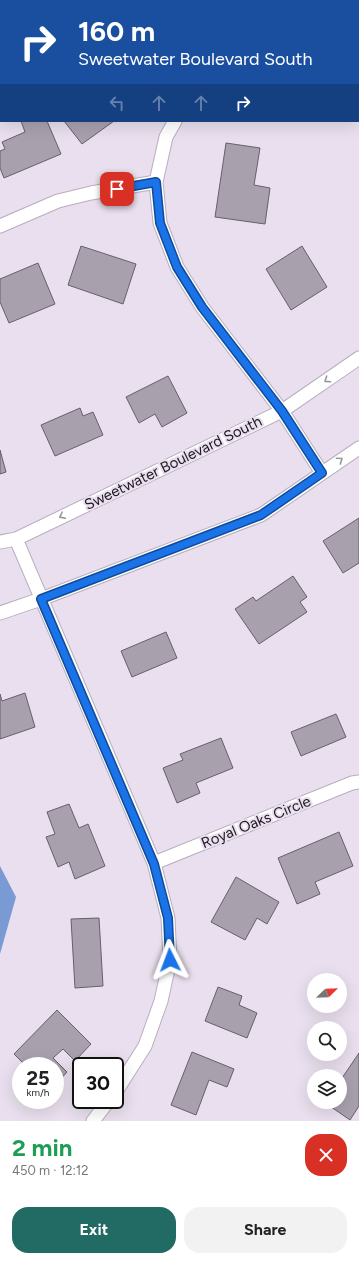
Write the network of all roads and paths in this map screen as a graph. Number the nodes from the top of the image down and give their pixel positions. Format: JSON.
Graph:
{"nodes":[{"id":1,"x":174,"y":122,"type":"edge"},
{"id":2,"x":156,"y":182,"type":"junction"},
{"id":3,"x":0,"y":226,"type":"edge"},
{"id":4,"x":359,"y":358,"type":"edge"},
{"id":5,"x":282,"y":411,"type":"junction"},
{"id":6,"x":359,"y":448,"type":"edge"},
{"id":7,"x":322,"y":473,"type":"junction"},
{"id":8,"x":16,"y":538,"type":"junction"},
{"id":9,"x":0,"y":542,"type":"edge"},
{"id":10,"x":41,"y":599,"type":"junction"},
{"id":11,"x":0,"y":613,"type":"edge"},
{"id":12,"x":359,"y":782,"type":"edge"},
{"id":13,"x":154,"y":864,"type":"junction"},
{"id":14,"x":124,"y":1079,"type":"edge"},
{"id":15,"x":102,"y":1109,"type":"edge"},
{"id":16,"x":93,"y":1121,"type":"edge"}],
"edges":[{"from":1,"to":2,"type":"street"},
{"from":2,"to":3,"type":"street"},
{"from":2,"to":5,"type":"street"},
{"from":4,"to":5,"type":"street","name":"Sweetwater Boulevard South","one_way":true},
{"from":5,"to":7,"type":"street"},
{"from":5,"to":8,"type":"street","name":"Sweetwater Boulevard South","one_way":true},
{"from":7,"to":6,"type":"street","one_way":true},
{"from":7,"to":10,"type":"street"},
{"from":8,"to":9,"type":"street","name":"Sweetwater Boulevard South"},
{"from":8,"to":10,"type":"street"},
{"from":10,"to":11,"type":"street"},
{"from":10,"to":13,"type":"street"},
{"from":12,"to":13,"type":"street","name":"Royal Oaks Circle"},
{"from":13,"to":14,"type":"street"},
{"from":15,"to":16,"type":"street"}]}
